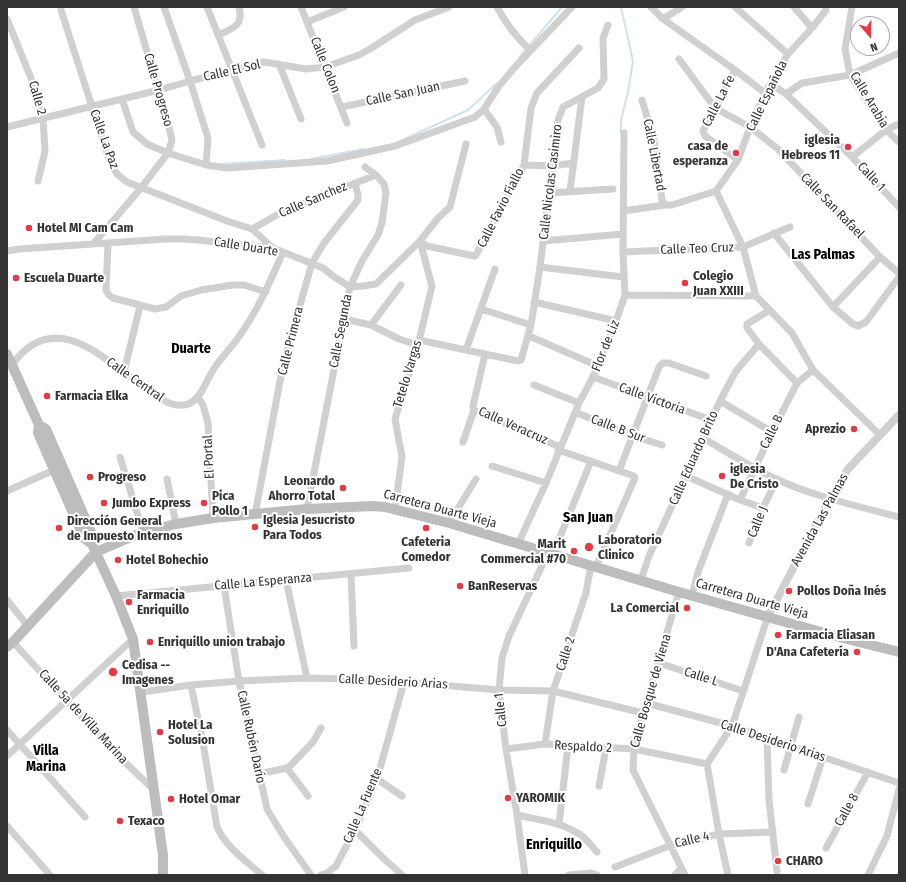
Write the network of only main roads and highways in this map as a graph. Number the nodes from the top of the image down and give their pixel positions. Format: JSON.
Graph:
{"nodes":[{"id":1,"x":7,"y":354,"type":"edge"},
{"id":2,"x":94,"y":548,"type":"junction"},
{"id":3,"x":9,"y":646,"type":"edge"},
{"id":4,"x":899,"y":652,"type":"edge"},
{"id":5,"x":163,"y":875,"type":"edge"}],
"edges":[{"from":1,"to":2,"type":"main road"},
{"from":2,"to":3,"type":"main road","name":"Carretera Duarte Vieja"},
{"from":2,"to":4,"type":"main road","name":"Carretera Duarte Vieja"},
{"from":2,"to":5,"type":"main road"}]}
